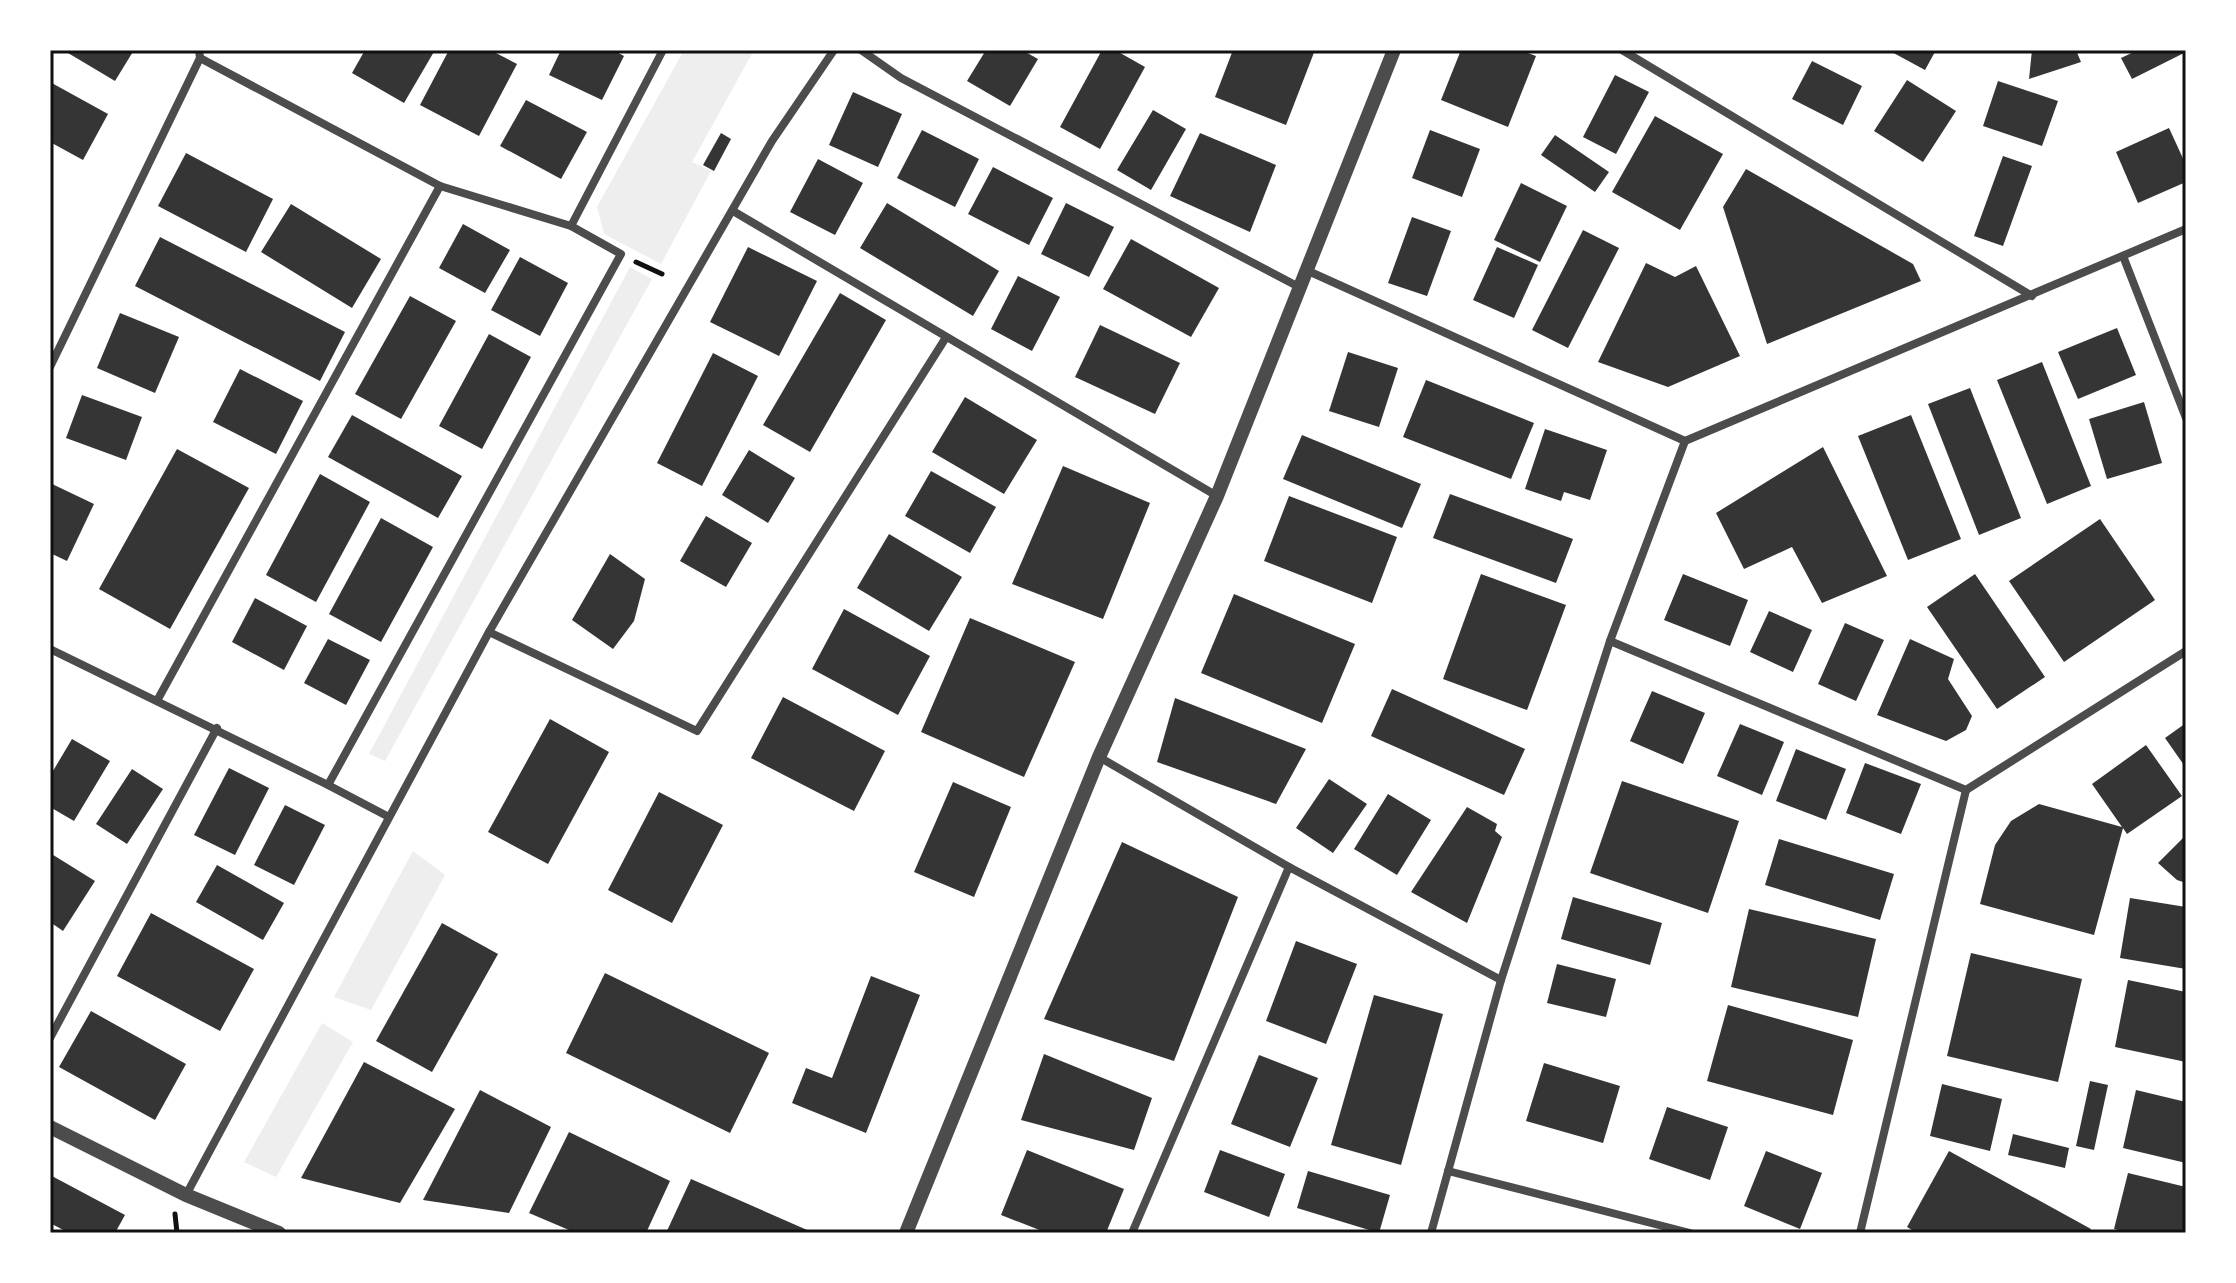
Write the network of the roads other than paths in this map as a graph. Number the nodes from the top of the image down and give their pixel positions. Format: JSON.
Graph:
{"nodes":[{"id":1,"x":663,"y":50,"type":"edge"},
{"id":2,"x":834,"y":50,"type":"edge"},
{"id":3,"x":861,"y":50,"type":"edge"},
{"id":4,"x":1394,"y":50,"type":"edge"},
{"id":5,"x":1622,"y":50,"type":"edge"},
{"id":6,"x":199,"y":54,"type":"edge"},
{"id":7,"x":440,"y":186,"type":"junction"},
{"id":8,"x":733,"y":211,"type":"junction"},
{"id":9,"x":571,"y":226,"type":"junction"},
{"id":10,"x":2186,"y":229,"type":"edge"},
{"id":11,"x":2123,"y":256,"type":"junction"},
{"id":12,"x":1306,"y":270,"type":"junction"},
{"id":13,"x":1299,"y":287,"type":"junction"},
{"id":14,"x":2032,"y":296,"type":"junction"},
{"id":15,"x":945,"y":339,"type":"junction"},
{"id":16,"x":50,"y":367,"type":"edge"},
{"id":17,"x":2186,"y":418,"type":"edge"},
{"id":18,"x":1685,"y":441,"type":"junction"},
{"id":19,"x":1217,"y":496,"type":"junction"},
{"id":20,"x":489,"y":632,"type":"junction"},
{"id":21,"x":1610,"y":641,"type":"junction"},
{"id":22,"x":50,"y":649,"type":"edge"},
{"id":23,"x":2186,"y":651,"type":"edge"},
{"id":24,"x":158,"y":699,"type":"junction"},
{"id":25,"x":217,"y":728,"type":"junction"},
{"id":26,"x":1099,"y":757,"type":"junction"},
{"id":27,"x":328,"y":785,"type":"junction"},
{"id":28,"x":1966,"y":790,"type":"junction"},
{"id":29,"x":387,"y":816,"type":"junction"},
{"id":30,"x":1289,"y":867,"type":"junction"},
{"id":31,"x":1501,"y":980,"type":"junction"},
{"id":32,"x":50,"y":1038,"type":"edge"},
{"id":33,"x":50,"y":1127,"type":"edge"},
{"id":34,"x":1448,"y":1171,"type":"junction"},
{"id":35,"x":186,"y":1195,"type":"junction"},
{"id":36,"x":279,"y":1233,"type":"edge"},
{"id":37,"x":906,"y":1233,"type":"edge"},
{"id":38,"x":1132,"y":1233,"type":"edge"},
{"id":39,"x":1431,"y":1233,"type":"edge"},
{"id":40,"x":1690,"y":1233,"type":"edge"},
{"id":41,"x":1860,"y":1233,"type":"edge"}],
"edges":[{"from":1,"to":9,"type":"street"},
{"from":2,"to":8,"type":"street"},
{"from":3,"to":13,"type":"street"},
{"from":4,"to":12,"type":"street"},
{"from":5,"to":14,"type":"street"},
{"from":6,"to":7,"type":"street"},
{"from":6,"to":16,"type":"street"},
{"from":7,"to":9,"type":"street"},
{"from":7,"to":24,"type":"street"},
{"from":8,"to":15,"type":"street"},
{"from":8,"to":20,"type":"street"},
{"from":9,"to":27,"type":"street"},
{"from":10,"to":11,"type":"street"},
{"from":11,"to":14,"type":"street"},
{"from":11,"to":17,"type":"street"},
{"from":12,"to":13,"type":"street"},
{"from":12,"to":18,"type":"street"},
{"from":13,"to":19,"type":"street"},
{"from":14,"to":18,"type":"street"},
{"from":15,"to":19,"type":"street"},
{"from":15,"to":20,"type":"street"},
{"from":18,"to":21,"type":"street"},
{"from":19,"to":26,"type":"street"},
{"from":20,"to":29,"type":"street"},
{"from":21,"to":28,"type":"street"},
{"from":21,"to":31,"type":"street"},
{"from":22,"to":24,"type":"street"},
{"from":23,"to":28,"type":"street"},
{"from":24,"to":25,"type":"street"},
{"from":25,"to":27,"type":"street"},
{"from":25,"to":32,"type":"street"},
{"from":26,"to":30,"type":"street"},
{"from":26,"to":37,"type":"street"},
{"from":27,"to":29,"type":"street"},
{"from":28,"to":41,"type":"street"},
{"from":29,"to":35,"type":"street"},
{"from":30,"to":31,"type":"street"},
{"from":30,"to":38,"type":"street"},
{"from":31,"to":34,"type":"street"},
{"from":33,"to":35,"type":"street"},
{"from":34,"to":39,"type":"street"},
{"from":34,"to":40,"type":"street"},
{"from":35,"to":36,"type":"street"}]}
